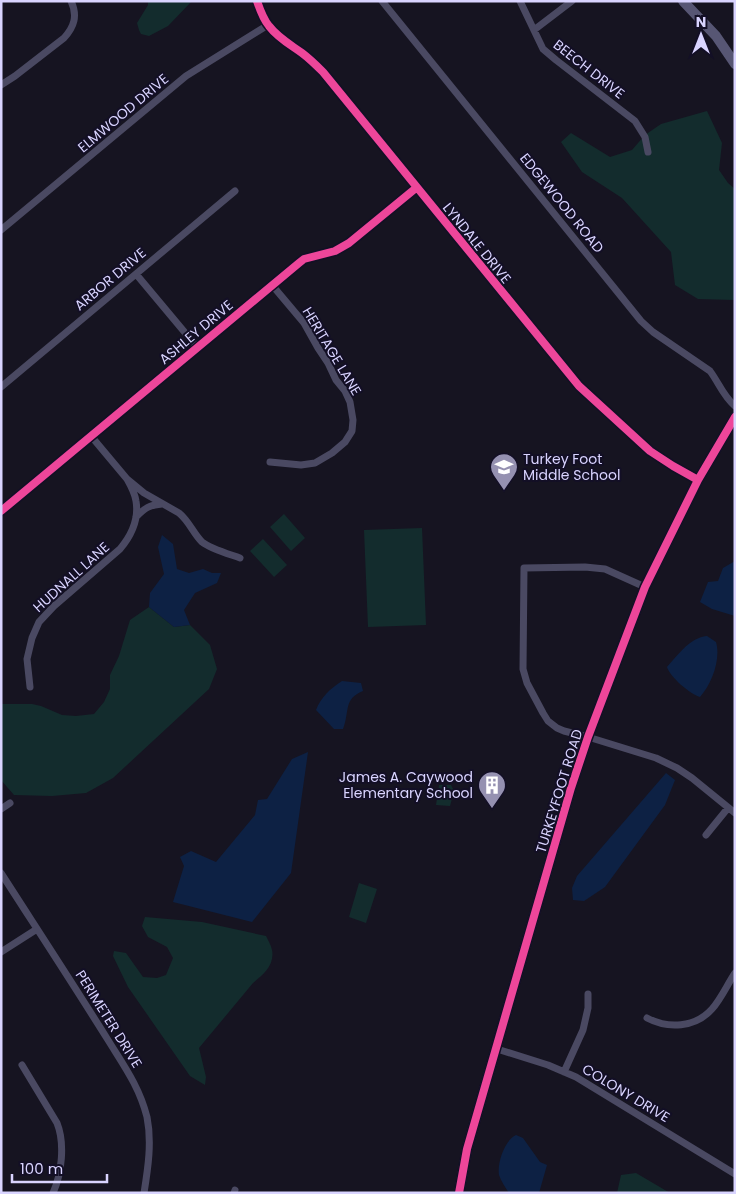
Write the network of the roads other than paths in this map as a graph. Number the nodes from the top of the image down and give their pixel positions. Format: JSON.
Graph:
{"nodes":[{"id":1,"x":71,"y":1,"type":"edge"},
{"id":2,"x":257,"y":1,"type":"edge"},
{"id":3,"x":382,"y":1,"type":"edge"},
{"id":4,"x":520,"y":1,"type":"edge"},
{"id":5,"x":572,"y":1,"type":"edge"},
{"id":6,"x":683,"y":1,"type":"edge"},
{"id":7,"x":268,"y":25,"type":"junction"},
{"id":8,"x":534,"y":30,"type":"junction"},
{"id":9,"x":735,"y":64,"type":"edge"},
{"id":10,"x":1,"y":85,"type":"edge"},
{"id":11,"x":648,"y":152,"type":"dead end"},
{"id":12,"x":416,"y":188,"type":"junction"},
{"id":13,"x":235,"y":191,"type":"dead end"},
{"id":14,"x":1,"y":230,"type":"edge"},
{"id":15,"x":136,"y":274,"type":"junction"},
{"id":16,"x":272,"y":285,"type":"junction"},
{"id":17,"x":197,"y":347,"type":"junction"},
{"id":18,"x":1,"y":387,"type":"edge"},
{"id":19,"x":735,"y":406,"type":"edge"},
{"id":20,"x":735,"y":417,"type":"edge"},
{"id":21,"x":91,"y":436,"type":"junction"},
{"id":22,"x":270,"y":462,"type":"dead end"},
{"id":23,"x":127,"y":479,"type":"junction"},
{"id":24,"x":698,"y":480,"type":"junction"},
{"id":25,"x":162,"y":504,"type":"junction"},
{"id":26,"x":1,"y":511,"type":"edge"},
{"id":27,"x":136,"y":517,"type":"junction"},
{"id":28,"x":240,"y":558,"type":"dead end"},
{"id":29,"x":645,"y":587,"type":"junction"},
{"id":30,"x":30,"y":687,"type":"dead end"},
{"id":31,"x":588,"y":737,"type":"junction"},
{"id":32,"x":10,"y":803,"type":"dead end"},
{"id":33,"x":728,"y":808,"type":"junction"},
{"id":34,"x":1,"y":809,"type":"edge"},
{"id":35,"x":735,"y":813,"type":"edge"},
{"id":36,"x":706,"y":835,"type":"dead end"},
{"id":37,"x":1,"y":873,"type":"edge"},
{"id":38,"x":37,"y":929,"type":"junction"},
{"id":39,"x":1,"y":952,"type":"edge"},
{"id":40,"x":735,"y":973,"type":"edge"},
{"id":41,"x":588,"y":994,"type":"dead end"},
{"id":42,"x":647,"y":1018,"type":"dead end"},
{"id":43,"x":497,"y":1049,"type":"junction"},
{"id":44,"x":22,"y":1065,"type":"dead end"},
{"id":45,"x":564,"y":1072,"type":"junction"},
{"id":46,"x":735,"y":1174,"type":"edge"},
{"id":47,"x":53,"y":1193,"type":"edge"},
{"id":48,"x":144,"y":1193,"type":"edge"},
{"id":49,"x":459,"y":1193,"type":"edge"}],
"edges":[{"from":1,"to":10,"type":"street"},
{"from":2,"to":7,"type":"street","name":"LYNDALE DRIVE"},
{"from":3,"to":19,"type":"street","name":"EDGEWOOD ROAD"},
{"from":4,"to":8,"type":"street","name":"BEECH DRIVE"},
{"from":5,"to":8,"type":"street"},
{"from":6,"to":9,"type":"main road"},
{"from":7,"to":12,"type":"street","name":"LYNDALE DRIVE"},
{"from":7,"to":14,"type":"street","name":"ELMWOOD DRIVE"},
{"from":8,"to":11,"type":"street","name":"BEECH DRIVE"},
{"from":12,"to":16,"type":"street","name":"ASHLEY DRIVE"},
{"from":12,"to":24,"type":"street","name":"LYNDALE DRIVE"},
{"from":13,"to":15,"type":"street","name":"ARBOR DRIVE"},
{"from":15,"to":17,"type":"street"},
{"from":15,"to":18,"type":"street","name":"ARBOR DRIVE"},
{"from":16,"to":17,"type":"street","name":"ASHLEY DRIVE"},
{"from":16,"to":22,"type":"street","name":"HERITAGE LANE"},
{"from":17,"to":21,"type":"street","name":"ASHLEY DRIVE"},
{"from":20,"to":24,"type":"main road","name":"TURKEYFOOT ROAD"},
{"from":21,"to":23,"type":"street","name":"HUDNALL LANE"},
{"from":21,"to":26,"type":"street","name":"ASHLEY DRIVE"},
{"from":23,"to":25,"type":"street","name":"HUDNALL LANE"},
{"from":23,"to":27,"type":"street","name":"HUDNALL LANE"},
{"from":24,"to":29,"type":"main road","name":"TURKEYFOOT ROAD"},
{"from":25,"to":27,"type":"street"},
{"from":25,"to":28,"type":"street","name":"HUDNALL LANE"},
{"from":27,"to":30,"type":"street","name":"HUDNALL LANE"},
{"from":29,"to":31,"type":"main road","name":"TURKEYFOOT ROAD"},
{"from":29,"to":31,"type":"street"},
{"from":31,"to":33,"type":"street"},
{"from":31,"to":43,"type":"main road","name":"TURKEYFOOT ROAD"},
{"from":32,"to":34,"type":"street"},
{"from":33,"to":35,"type":"street"},
{"from":33,"to":36,"type":"street"},
{"from":37,"to":38,"type":"street","name":"PERIMETER DRIVE"},
{"from":38,"to":39,"type":"street"},
{"from":38,"to":48,"type":"street","name":"PERIMETER DRIVE"},
{"from":40,"to":42,"type":"street"},
{"from":41,"to":45,"type":"street"},
{"from":43,"to":45,"type":"street","name":"COLONY DRIVE"},
{"from":43,"to":49,"type":"main road","name":"TURKEYFOOT ROAD"},
{"from":44,"to":47,"type":"street"},
{"from":45,"to":46,"type":"street","name":"COLONY DRIVE"}]}
